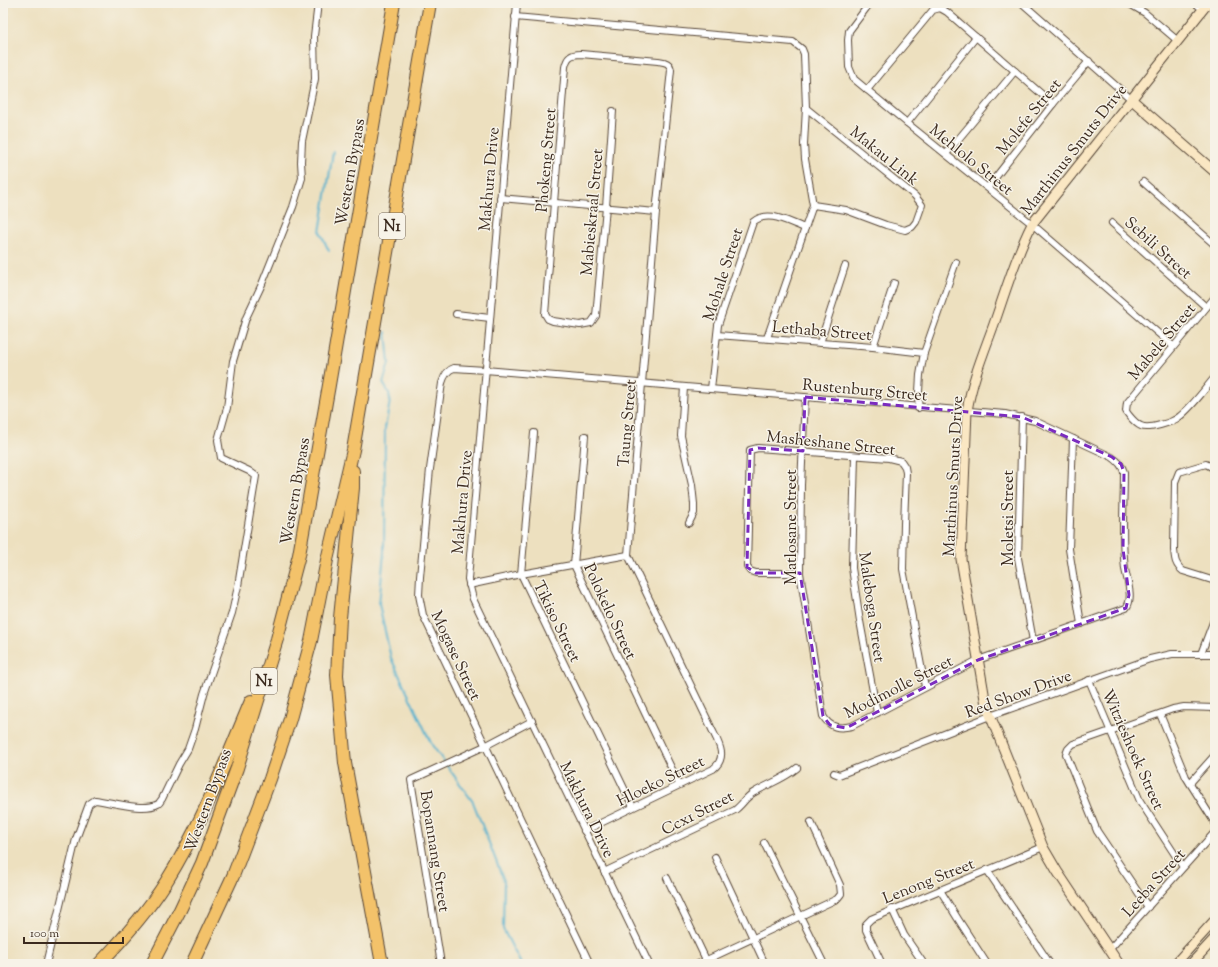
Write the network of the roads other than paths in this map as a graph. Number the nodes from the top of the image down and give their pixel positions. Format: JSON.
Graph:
{"nodes":[{"id":1,"x":318,"y":3,"type":"edge"},
{"id":2,"x":394,"y":3,"type":"edge"},
{"id":3,"x":430,"y":3,"type":"edge"},
{"id":4,"x":517,"y":3,"type":"edge"},
{"id":5,"x":870,"y":3,"type":"edge"},
{"id":6,"x":1022,"y":3,"type":"edge"},
{"id":7,"x":1128,"y":3,"type":"edge"},
{"id":8,"x":1195,"y":3,"type":"edge"},
{"id":9,"x":1206,"y":6,"type":"edge"},
{"id":10,"x":515,"y":17,"type":"junction"},
{"id":11,"x":976,"y":37,"type":"junction"},
{"id":12,"x":1178,"y":41,"type":"junction"},
{"id":13,"x":1088,"y":62,"type":"junction"},
{"id":14,"x":671,"y":70,"type":"joint"},
{"id":15,"x":1014,"y":71,"type":"junction"},
{"id":16,"x":867,"y":90,"type":"junction"},
{"id":17,"x":1131,"y":99,"type":"junction"},
{"id":18,"x":1053,"y":104,"type":"junction"},
{"id":19,"x":806,"y":108,"type":"junction"},
{"id":20,"x":613,"y":111,"type":"dead end"},
{"id":21,"x":907,"y":123,"type":"junction"},
{"id":22,"x":946,"y":154,"type":"junction"},
{"id":23,"x":1215,"y":172,"type":"edge"},
{"id":24,"x":1143,"y":182,"type":"dead end"},
{"id":25,"x":988,"y":187,"type":"junction"},
{"id":26,"x":500,"y":198,"type":"junction"},
{"id":27,"x":554,"y":202,"type":"junction"},
{"id":28,"x":813,"y":205,"type":"junction"},
{"id":29,"x":606,"y":207,"type":"junction"},
{"id":30,"x":656,"y":212,"type":"junction"},
{"id":31,"x":1112,"y":223,"type":"dead end"},
{"id":32,"x":1032,"y":224,"type":"junction"},
{"id":33,"x":805,"y":228,"type":"junction"},
{"id":34,"x":1215,"y":245,"type":"edge"},
{"id":35,"x":956,"y":262,"type":"dead end"},
{"id":36,"x":845,"y":266,"type":"dead end"},
{"id":37,"x":894,"y":283,"type":"dead end"},
{"id":38,"x":1215,"y":297,"type":"edge"},
{"id":39,"x":1206,"y":307,"type":"junction"},
{"id":40,"x":456,"y":314,"type":"dead end"},
{"id":41,"x":596,"y":316,"type":"joint"},
{"id":42,"x":490,"y":318,"type":"junction"},
{"id":43,"x":717,"y":335,"type":"junction"},
{"id":44,"x":767,"y":338,"type":"junction"},
{"id":45,"x":820,"y":343,"type":"junction"},
{"id":46,"x":1173,"y":346,"type":"junction"},
{"id":47,"x":873,"y":347,"type":"junction"},
{"id":48,"x":924,"y":354,"type":"junction"},
{"id":49,"x":485,"y":370,"type":"junction"},
{"id":50,"x":1215,"y":377,"type":"edge"},
{"id":51,"x":642,"y":383,"type":"junction"},
{"id":52,"x":684,"y":387,"type":"junction"},
{"id":53,"x":711,"y":389,"type":"junction"},
{"id":54,"x":805,"y":397,"type":"junction"},
{"id":55,"x":918,"y":408,"type":"junction"},
{"id":56,"x":967,"y":411,"type":"junction"},
{"id":57,"x":1022,"y":417,"type":"junction"},
{"id":58,"x":534,"y":433,"type":"dead end"},
{"id":59,"x":585,"y":436,"type":"dead end"},
{"id":60,"x":1073,"y":439,"type":"junction"},
{"id":61,"x":353,"y":450,"type":"junction"},
{"id":62,"x":804,"y":451,"type":"junction"},
{"id":63,"x":855,"y":456,"type":"junction"},
{"id":64,"x":1215,"y":471,"type":"edge"},
{"id":65,"x":689,"y":523,"type":"dead end"},
{"id":66,"x":628,"y":555,"type":"junction"},
{"id":67,"x":574,"y":565,"type":"junction"},
{"id":68,"x":800,"y":573,"type":"junction"},
{"id":69,"x":521,"y":574,"type":"junction"},
{"id":70,"x":1215,"y":581,"type":"edge"},
{"id":71,"x":469,"y":585,"type":"junction"},
{"id":72,"x":1215,"y":617,"type":"edge"},
{"id":73,"x":1081,"y":624,"type":"junction"},
{"id":74,"x":277,"y":639,"type":"junction"},
{"id":75,"x":1033,"y":641,"type":"junction"},
{"id":76,"x":1201,"y":654,"type":"junction"},
{"id":77,"x":1215,"y":654,"type":"edge"},
{"id":78,"x":978,"y":660,"type":"junction"},
{"id":79,"x":1090,"y":680,"type":"junction"},
{"id":80,"x":925,"y":687,"type":"junction"},
{"id":81,"x":1215,"y":708,"type":"edge"},
{"id":82,"x":877,"y":713,"type":"junction"},
{"id":83,"x":1160,"y":714,"type":"junction"},
{"id":84,"x":990,"y":716,"type":"junction"},
{"id":85,"x":532,"y":721,"type":"junction"},
{"id":86,"x":830,"y":725,"type":"joint"},
{"id":87,"x":1111,"y":730,"type":"junction"},
{"id":88,"x":485,"y":746,"type":"junction"},
{"id":89,"x":1215,"y":755,"type":"edge"},
{"id":90,"x":797,"y":768,"type":"dead end"},
{"id":91,"x":834,"y":773,"type":"dead end"},
{"id":92,"x":1190,"y":783,"type":"junction"},
{"id":93,"x":679,"y":784,"type":"junction"},
{"id":94,"x":632,"y":807,"type":"junction"},
{"id":95,"x":811,"y":822,"type":"dead end"},
{"id":96,"x":1215,"y":823,"type":"edge"},
{"id":97,"x":584,"y":830,"type":"junction"},
{"id":98,"x":1215,"y":832,"type":"edge"},
{"id":99,"x":764,"y":843,"type":"dead end"},
{"id":100,"x":1043,"y":847,"type":"junction"},
{"id":101,"x":715,"y":857,"type":"dead end"},
{"id":102,"x":1183,"y":868,"type":"junction"},
{"id":103,"x":987,"y":870,"type":"junction"},
{"id":104,"x":604,"y":872,"type":"junction"},
{"id":105,"x":667,"y":878,"type":"dead end"},
{"id":106,"x":940,"y":890,"type":"junction"},
{"id":107,"x":1148,"y":907,"type":"junction"},
{"id":108,"x":892,"y":909,"type":"junction"},
{"id":109,"x":801,"y":916,"type":"junction"},
{"id":110,"x":1215,"y":920,"type":"edge"},
{"id":111,"x":1215,"y":938,"type":"edge"},
{"id":112,"x":753,"y":939,"type":"junction"},
{"id":113,"x":1109,"y":950,"type":"junction"},
{"id":114,"x":707,"y":962,"type":"edge"},
{"id":115,"x":46,"y":964,"type":"edge"},
{"id":116,"x":99,"y":964,"type":"edge"},
{"id":117,"x":152,"y":964,"type":"edge"},
{"id":118,"x":192,"y":964,"type":"edge"},
{"id":119,"x":382,"y":964,"type":"edge"},
{"id":120,"x":441,"y":964,"type":"edge"},
{"id":121,"x":590,"y":964,"type":"edge"},
{"id":122,"x":649,"y":964,"type":"edge"},
{"id":123,"x":698,"y":964,"type":"edge"},
{"id":124,"x":765,"y":964,"type":"edge"},
{"id":125,"x":824,"y":964,"type":"edge"},
{"id":126,"x":882,"y":964,"type":"edge"},
{"id":127,"x":924,"y":964,"type":"edge"},
{"id":128,"x":987,"y":964,"type":"edge"},
{"id":129,"x":1050,"y":964,"type":"edge"},
{"id":130,"x":1119,"y":964,"type":"edge"},
{"id":131,"x":1175,"y":964,"type":"edge"},
{"id":132,"x":1191,"y":964,"type":"edge"}],
"edges":[{"from":1,"to":115,"type":"street"},
{"from":2,"to":74,"type":"highway","name":"Western Bypass","number":"N1"},
{"from":3,"to":61,"type":"highway","number":"N1"},
{"from":4,"to":10,"type":"street","name":"Makhura Drive"},
{"from":5,"to":16,"type":"street","name":"Mehlolo Street"},
{"from":6,"to":13,"type":"street"},
{"from":7,"to":12,"type":"street"},
{"from":8,"to":9,"type":"street"},
{"from":9,"to":12,"type":"street","name":"Marthinus Smuts Drive"},
{"from":10,"to":19,"type":"street"},
{"from":10,"to":26,"type":"street","name":"Makhura Drive"},
{"from":11,"to":15,"type":"street"},
{"from":11,"to":16,"type":"street"},
{"from":11,"to":21,"type":"street"},
{"from":12,"to":17,"type":"street","name":"Marthinus Smuts Drive"},
{"from":13,"to":17,"type":"street"},
{"from":13,"to":18,"type":"street","name":"Molefe Street"},
{"from":14,"to":27,"type":"street","name":"Phokeng Street"},
{"from":14,"to":30,"type":"street","name":"Taung Street"},
{"from":15,"to":18,"type":"street"},
{"from":15,"to":22,"type":"street"},
{"from":16,"to":21,"type":"street","name":"Mehlolo Street"},
{"from":17,"to":23,"type":"street"},
{"from":17,"to":32,"type":"street","name":"Marthinus Smuts Drive"},
{"from":18,"to":25,"type":"street","name":"Molefe Street"},
{"from":19,"to":28,"type":"street"},
{"from":19,"to":28,"type":"street","name":"Makau Link"},
{"from":20,"to":29,"type":"street","name":"Mabieskraal Street"},
{"from":21,"to":22,"type":"street","name":"Mehlolo Street"},
{"from":22,"to":25,"type":"street","name":"Mehlolo Street"},
{"from":24,"to":34,"type":"street"},
{"from":25,"to":32,"type":"street","name":"Mehlolo Street"},
{"from":26,"to":27,"type":"street"},
{"from":26,"to":42,"type":"street","name":"Makhura Drive"},
{"from":27,"to":29,"type":"street"},
{"from":27,"to":41,"type":"street","name":"Phokeng Street"},
{"from":28,"to":33,"type":"street"},
{"from":29,"to":30,"type":"street"},
{"from":29,"to":41,"type":"street","name":"Mabieskraal Street"},
{"from":30,"to":51,"type":"street","name":"Taung Street"},
{"from":31,"to":39,"type":"street","name":"Sebili Street"},
{"from":32,"to":46,"type":"street","name":"Mehlolo Street"},
{"from":32,"to":56,"type":"street","name":"Marthinus Smuts Drive"},
{"from":33,"to":43,"type":"street","name":"Mohale Street"},
{"from":33,"to":44,"type":"street"},
{"from":35,"to":48,"type":"street"},
{"from":36,"to":45,"type":"street"},
{"from":37,"to":47,"type":"street"},
{"from":38,"to":39,"type":"street","name":"Mabele Street"},
{"from":39,"to":46,"type":"street","name":"Mabele Street"},
{"from":40,"to":42,"type":"street"},
{"from":42,"to":49,"type":"street","name":"Makhura Drive"},
{"from":43,"to":44,"type":"street","name":"Lethaba Street"},
{"from":43,"to":53,"type":"street","name":"Mohale Street"},
{"from":44,"to":45,"type":"street","name":"Lethaba Street"},
{"from":45,"to":47,"type":"street","name":"Lethaba Street"},
{"from":46,"to":50,"type":"street","name":"Mabele Street"},
{"from":47,"to":48,"type":"street","name":"Lethaba Street"},
{"from":48,"to":55,"type":"street"},
{"from":49,"to":51,"type":"street","name":"Rustenburg Street"},
{"from":49,"to":71,"type":"street","name":"Makhura Drive"},
{"from":49,"to":88,"type":"street","name":"Mogase Street"},
{"from":51,"to":52,"type":"street","name":"Rustenburg Street"},
{"from":51,"to":66,"type":"street","name":"Taung Street"},
{"from":52,"to":53,"type":"street","name":"Rustenburg Street"},
{"from":52,"to":65,"type":"street"},
{"from":53,"to":54,"type":"street","name":"Rustenburg Street"},
{"from":54,"to":55,"type":"street","name":"Rustenburg Street"},
{"from":54,"to":62,"type":"street","name":"Matlosane Street"},
{"from":55,"to":56,"type":"street","name":"Rustenburg Street"},
{"from":56,"to":57,"type":"street","name":"Rustenburg Street"},
{"from":56,"to":78,"type":"street","name":"Marthinus Smuts Drive"},
{"from":57,"to":60,"type":"street","name":"Rustenburg Street"},
{"from":57,"to":75,"type":"street","name":"Moletsi Street"},
{"from":58,"to":69,"type":"street","name":"Tikiso Street"},
{"from":59,"to":67,"type":"street","name":"Polokelo Street"},
{"from":60,"to":73,"type":"street"},
{"from":60,"to":73,"type":"street","name":"Rustenburg Street"},
{"from":61,"to":118,"type":"highway","number":"N1"},
{"from":61,"to":119,"type":"highway"},
{"from":62,"to":63,"type":"street","name":"Masheshane Street"},
{"from":62,"to":68,"type":"street","name":"Matlosane Street"},
{"from":62,"to":68,"type":"street","name":"Masheshane Street"},
{"from":63,"to":80,"type":"street","name":"Masheshane Street"},
{"from":63,"to":82,"type":"street","name":"Maleboga Street"},
{"from":64,"to":70,"type":"street"},
{"from":66,"to":67,"type":"street"},
{"from":66,"to":93,"type":"street","name":"Hloeko Street"},
{"from":67,"to":69,"type":"street"},
{"from":67,"to":93,"type":"street","name":"Polokelo Street"},
{"from":68,"to":86,"type":"street","name":"Matlosane Street"},
{"from":69,"to":71,"type":"street"},
{"from":69,"to":94,"type":"street","name":"Tikiso Street"},
{"from":71,"to":85,"type":"street","name":"Makhura Drive"},
{"from":72,"to":76,"type":"street"},
{"from":73,"to":75,"type":"street","name":"Rustenburg Street"},
{"from":74,"to":116,"type":"highway"},
{"from":74,"to":117,"type":"highway","name":"Western Bypass","number":"N1"},
{"from":75,"to":78,"type":"street","name":"Rustenburg Street"},
{"from":76,"to":77,"type":"street","name":"Red Show Drive"},
{"from":76,"to":79,"type":"street","name":"Red Show Drive"},
{"from":78,"to":80,"type":"street","name":"Modimolle Street"},
{"from":78,"to":84,"type":"street","name":"Marthinus Smuts Drive"},
{"from":79,"to":84,"type":"street","name":"Red Show Drive"},
{"from":79,"to":87,"type":"street","name":"Witzieshoek Street"},
{"from":80,"to":82,"type":"street","name":"Modimolle Street"},
{"from":81,"to":83,"type":"street"},
{"from":82,"to":86,"type":"street","name":"Modimolle Street"},
{"from":83,"to":87,"type":"street"},
{"from":83,"to":92,"type":"street"},
{"from":84,"to":91,"type":"street","name":"Red Show Drive"},
{"from":84,"to":100,"type":"street","name":"Marthinus Smuts Drive"},
{"from":85,"to":88,"type":"street","name":"Bopannang Street"},
{"from":85,"to":97,"type":"street","name":"Makhura Drive"},
{"from":87,"to":102,"type":"street","name":"Witzieshoek Street"},
{"from":87,"to":107,"type":"street"},
{"from":88,"to":120,"type":"street","name":"Bopannang Street"},
{"from":88,"to":121,"type":"street","name":"Mogase Street"},
{"from":89,"to":92,"type":"street"},
{"from":90,"to":104,"type":"street","name":"Ccx1 Street"},
{"from":92,"to":96,"type":"street"},
{"from":93,"to":94,"type":"street","name":"Hloeko Street"},
{"from":94,"to":97,"type":"street","name":"Hloeko Street"},
{"from":95,"to":109,"type":"street"},
{"from":97,"to":104,"type":"street","name":"Makhura Drive"},
{"from":98,"to":102,"type":"street","name":"Leeba Street"},
{"from":99,"to":109,"type":"street"},
{"from":100,"to":103,"type":"street","name":"Lenong Street"},
{"from":100,"to":113,"type":"street","name":"Marthinus Smuts Drive"},
{"from":101,"to":112,"type":"street"},
{"from":102,"to":107,"type":"street","name":"Leeba Street"},
{"from":103,"to":106,"type":"street","name":"Lenong Street"},
{"from":103,"to":129,"type":"street"},
{"from":104,"to":122,"type":"street","name":"Makhura Drive"},
{"from":105,"to":114,"type":"street"},
{"from":106,"to":108,"type":"street","name":"Lenong Street"},
{"from":106,"to":128,"type":"street"},
{"from":107,"to":113,"type":"street","name":"Leeba Street"},
{"from":108,"to":126,"type":"street","name":"Lenong Street"},
{"from":108,"to":127,"type":"street"},
{"from":109,"to":112,"type":"street"},
{"from":109,"to":125,"type":"street"},
{"from":110,"to":131,"type":"street"},
{"from":111,"to":132,"type":"street"},
{"from":112,"to":114,"type":"street"},
{"from":112,"to":124,"type":"street"},
{"from":113,"to":130,"type":"street","name":"Marthinus Smuts Drive"},
{"from":114,"to":123,"type":"street"}]}
